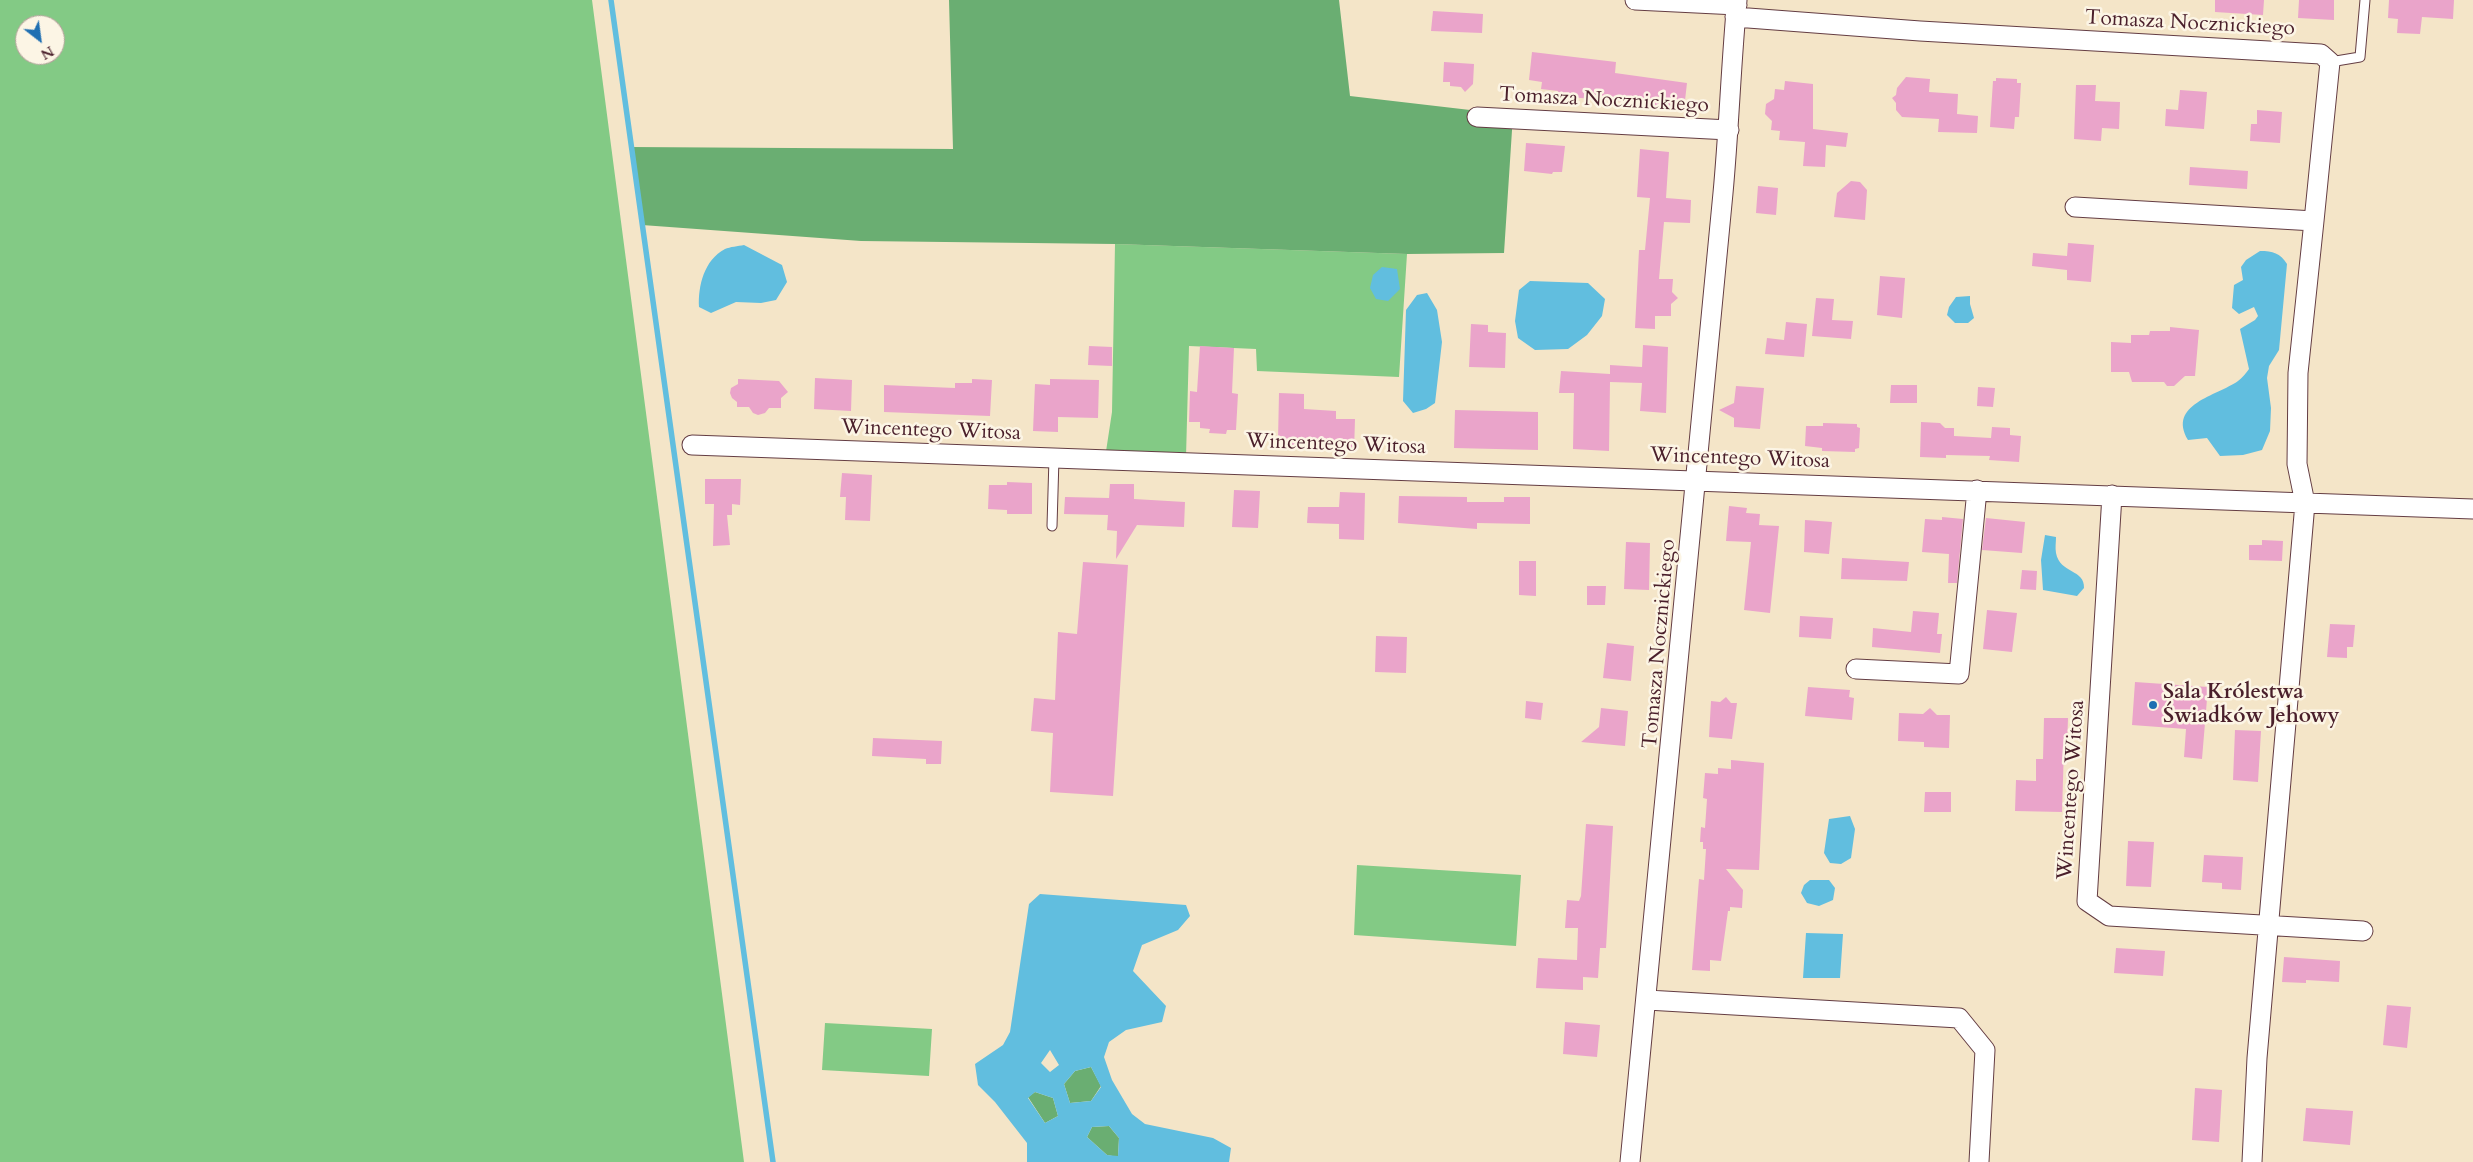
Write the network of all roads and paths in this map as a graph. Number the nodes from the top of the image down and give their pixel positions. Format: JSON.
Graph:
{"nodes":[{"id":1,"x":1635,"y":0,"type":"edge"},
{"id":2,"x":2365,"y":0,"type":"edge"},
{"id":3,"x":1736,"y":7,"type":"edge"},
{"id":4,"x":2330,"y":62,"type":"junction"},
{"id":5,"x":1477,"y":117,"type":"dead end"},
{"id":6,"x":1729,"y":130,"type":"junction"},
{"id":7,"x":2075,"y":207,"type":"dead end"},
{"id":8,"x":2314,"y":222,"type":"junction"},
{"id":9,"x":692,"y":445,"type":"dead end"},
{"id":10,"x":1054,"y":458,"type":"junction"},
{"id":11,"x":1698,"y":480,"type":"junction"},
{"id":12,"x":1977,"y":490,"type":"junction"},
{"id":13,"x":2112,"y":495,"type":"junction"},
{"id":14,"x":2305,"y":503,"type":"junction"},
{"id":15,"x":2473,"y":509,"type":"edge"},
{"id":16,"x":1052,"y":526,"type":"dead end"},
{"id":17,"x":1856,"y":669,"type":"dead end"},
{"id":18,"x":2268,"y":926,"type":"junction"},
{"id":19,"x":2363,"y":931,"type":"dead end"},
{"id":20,"x":1647,"y":1000,"type":"junction"},
{"id":21,"x":1630,"y":1162,"type":"edge"},
{"id":22,"x":1979,"y":1162,"type":"edge"},
{"id":23,"x":2252,"y":1162,"type":"edge"}],
"edges":[{"from":1,"to":3,"type":"street","name":"Tomasza Nocznickiego"},
{"from":2,"to":4,"type":"lane"},
{"from":3,"to":4,"type":"street","name":"Tomasza Nocznickiego"},
{"from":3,"to":6,"type":"street","name":"Tomasza Nocznickiego"},
{"from":4,"to":8,"type":"street"},
{"from":5,"to":6,"type":"street","name":"Tomasza Nocznickiego"},
{"from":6,"to":11,"type":"street","name":"Tomasza Nocznickiego"},
{"from":7,"to":8,"type":"street"},
{"from":8,"to":14,"type":"street"},
{"from":9,"to":10,"type":"street","name":"Wincentego Witosa"},
{"from":10,"to":11,"type":"street","name":"Wincentego Witosa"},
{"from":10,"to":16,"type":"lane"},
{"from":11,"to":12,"type":"street","name":"Wincentego Witosa"},
{"from":11,"to":20,"type":"street","name":"Tomasza Nocznickiego"},
{"from":12,"to":13,"type":"street","name":"Wincentego Witosa"},
{"from":12,"to":17,"type":"street"},
{"from":13,"to":14,"type":"street","name":"Wincentego Witosa"},
{"from":13,"to":18,"type":"street","name":"Wincentego Witosa"},
{"from":14,"to":15,"type":"street","name":"Wincentego Witosa"},
{"from":14,"to":18,"type":"street"},
{"from":18,"to":19,"type":"street","name":"Wincentego Witosa"},
{"from":18,"to":23,"type":"street"},
{"from":20,"to":21,"type":"street","name":"Tomasza Nocznickiego"},
{"from":20,"to":22,"type":"street"}]}
